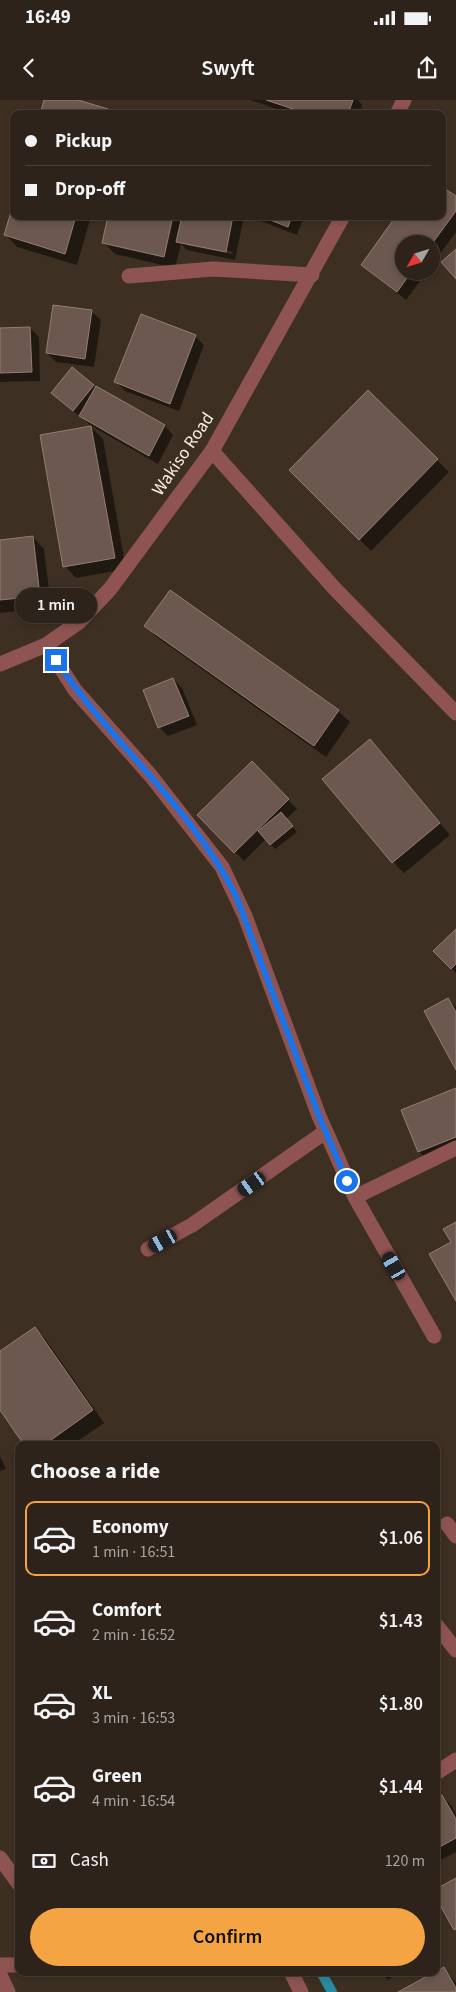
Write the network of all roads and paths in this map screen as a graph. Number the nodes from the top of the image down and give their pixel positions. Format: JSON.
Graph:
{"nodes":[{"id":1,"x":341,"y":220,"type":"edge"},
{"id":2,"x":312,"y":275,"type":"junction"},
{"id":3,"x":129,"y":276,"type":"dead end"},
{"id":4,"x":212,"y":451,"type":"junction"},
{"id":5,"x":46,"y":645,"type":"junction"},
{"id":6,"x":0,"y":664,"type":"edge"},
{"id":7,"x":456,"y":714,"type":"edge"},
{"id":8,"x":326,"y":1132,"type":"junction"},
{"id":9,"x":456,"y":1148,"type":"edge"},
{"id":10,"x":355,"y":1198,"type":"junction"},
{"id":11,"x":148,"y":1249,"type":"dead end"},
{"id":12,"x":434,"y":1336,"type":"dead end"},
{"id":13,"x":440,"y":1630,"type":"edge"},
{"id":14,"x":456,"y":1650,"type":"edge"},
{"id":15,"x":456,"y":1760,"type":"edge"},
{"id":16,"x":440,"y":1770,"type":"edge"},
{"id":17,"x":0,"y":1858,"type":"edge"},
{"id":18,"x":15,"y":1879,"type":"edge"},
{"id":19,"x":0,"y":1965,"type":"edge"},
{"id":20,"x":15,"y":1965,"type":"edge"},
{"id":21,"x":0,"y":1975,"type":"edge"},
{"id":22,"x":293,"y":1976,"type":"edge"},
{"id":23,"x":8,"y":1992,"type":"edge"},
{"id":24,"x":301,"y":1992,"type":"edge"}],
"edges":[{"from":1,"to":2,"type":"street","name":"Wakiso Road"},
{"from":2,"to":3,"type":"street"},
{"from":2,"to":4,"type":"street","name":"Wakiso Road"},
{"from":4,"to":5,"type":"street","name":"Wakiso Road"},
{"from":4,"to":7,"type":"street"},
{"from":5,"to":6,"type":"street","name":"Wakiso Road"},
{"from":5,"to":8,"type":"street"},
{"from":8,"to":10,"type":"street"},
{"from":8,"to":11,"type":"street"},
{"from":9,"to":10,"type":"street"},
{"from":10,"to":12,"type":"street"},
{"from":13,"to":14,"type":"street"},
{"from":15,"to":16,"type":"street"},
{"from":17,"to":18,"type":"street"},
{"from":19,"to":20,"type":"street"},
{"from":21,"to":23,"type":"street"},
{"from":22,"to":24,"type":"street"}]}
